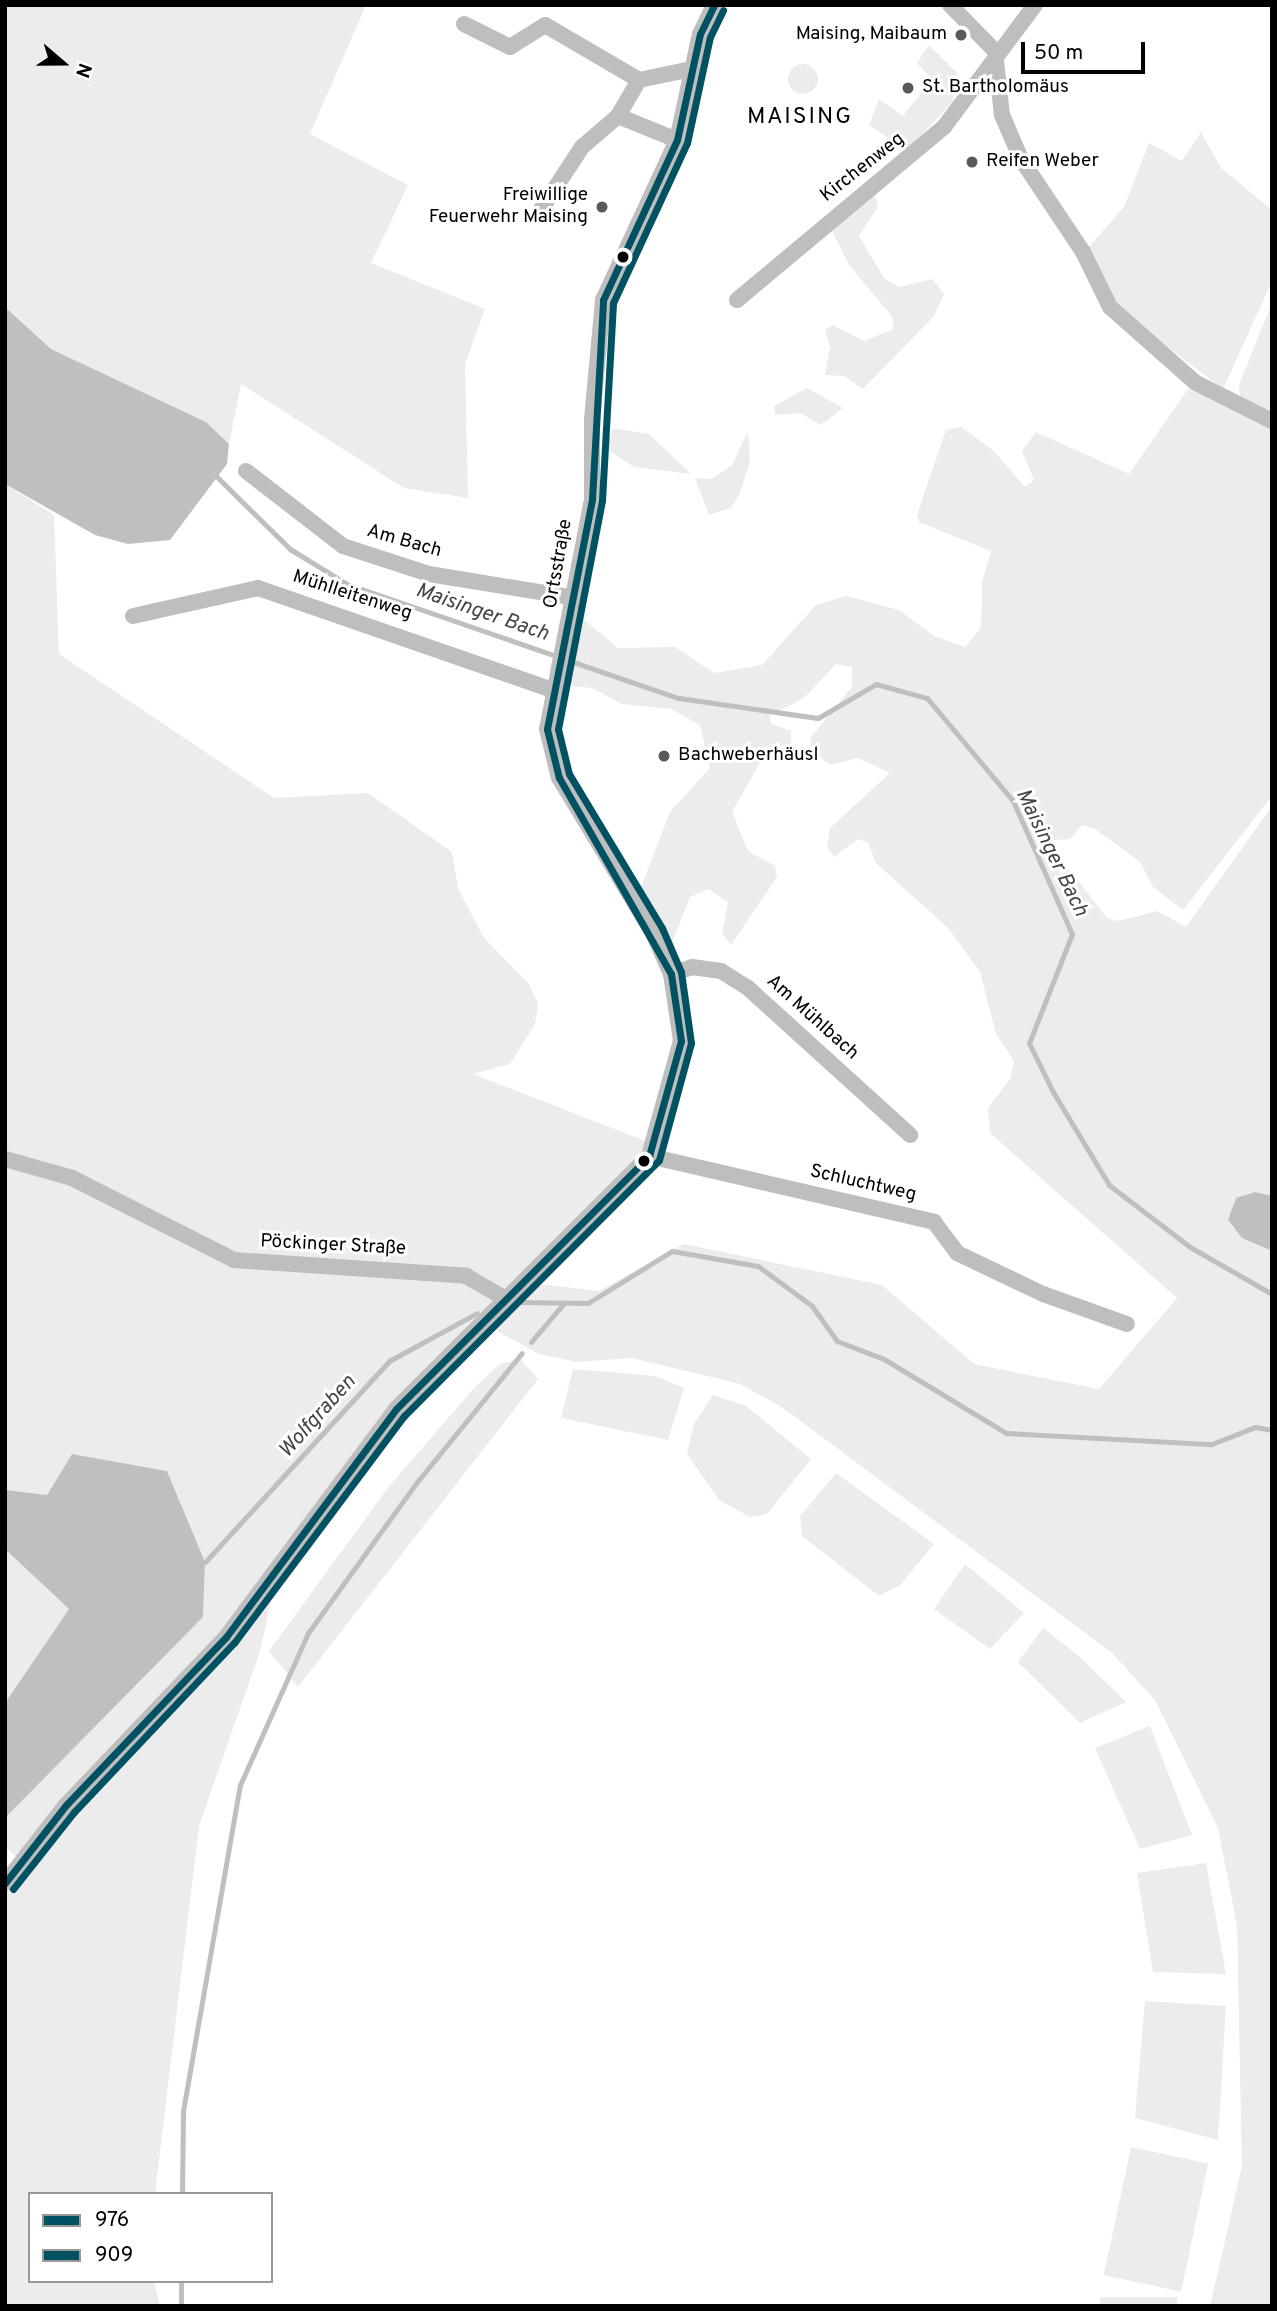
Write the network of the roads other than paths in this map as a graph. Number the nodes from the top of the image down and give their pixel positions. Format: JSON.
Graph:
{"nodes":[{"id":1,"x":714,"y":5,"type":"edge"},
{"id":2,"x":950,"y":5,"type":"edge"},
{"id":3,"x":1035,"y":5,"type":"edge"},
{"id":4,"x":464,"y":24,"type":"dead end"},
{"id":5,"x":995,"y":51,"type":"junction"},
{"id":6,"x":691,"y":69,"type":"junction"},
{"id":7,"x":639,"y":80,"type":"junction"},
{"id":8,"x":618,"y":116,"type":"junction"},
{"id":9,"x":677,"y":140,"type":"junction"},
{"id":10,"x":540,"y":211,"type":"dead end"},
{"id":11,"x":737,"y":300,"type":"dead end"},
{"id":12,"x":1272,"y":421,"type":"edge"},
{"id":13,"x":246,"y":471,"type":"dead end"},
{"id":14,"x":575,"y":598,"type":"junction"},
{"id":15,"x":133,"y":616,"type":"dead end"},
{"id":16,"x":553,"y":690,"type":"junction"},
{"id":17,"x":671,"y":974,"type":"junction"},
{"id":18,"x":909,"y":1135,"type":"dead end"},
{"id":19,"x":649,"y":1156,"type":"junction"},
{"id":20,"x":5,"y":1158,"type":"edge"},
{"id":21,"x":506,"y":1299,"type":"junction"},
{"id":22,"x":1127,"y":1324,"type":"dead end"},
{"id":23,"x":5,"y":1883,"type":"edge"}],
"edges":[{"from":1,"to":6,"type":"street","name":"Ortsstraße"},
{"from":2,"to":5,"type":"street"},
{"from":3,"to":5,"type":"street"},
{"from":4,"to":7,"type":"street"},
{"from":5,"to":11,"type":"street","name":"Kirchenweg"},
{"from":5,"to":12,"type":"street"},
{"from":6,"to":7,"type":"street"},
{"from":6,"to":9,"type":"street","name":"Ortsstraße"},
{"from":7,"to":8,"type":"street"},
{"from":8,"to":9,"type":"street"},
{"from":8,"to":10,"type":"street"},
{"from":9,"to":14,"type":"street","name":"Ortsstraße"},
{"from":13,"to":14,"type":"street","name":"Am Bach"},
{"from":14,"to":16,"type":"street","name":"Ortsstraße"},
{"from":15,"to":16,"type":"street","name":"Mühlleitenweg"},
{"from":16,"to":17,"type":"street","name":"Ortsstraße"},
{"from":17,"to":18,"type":"street","name":"Am Mühlbach"},
{"from":17,"to":19,"type":"street","name":"Ortsstraße"},
{"from":19,"to":21,"type":"street"},
{"from":19,"to":22,"type":"street","name":"Schluchtweg"},
{"from":20,"to":21,"type":"street","name":"Pöckinger Straße"},
{"from":21,"to":23,"type":"street"}]}
